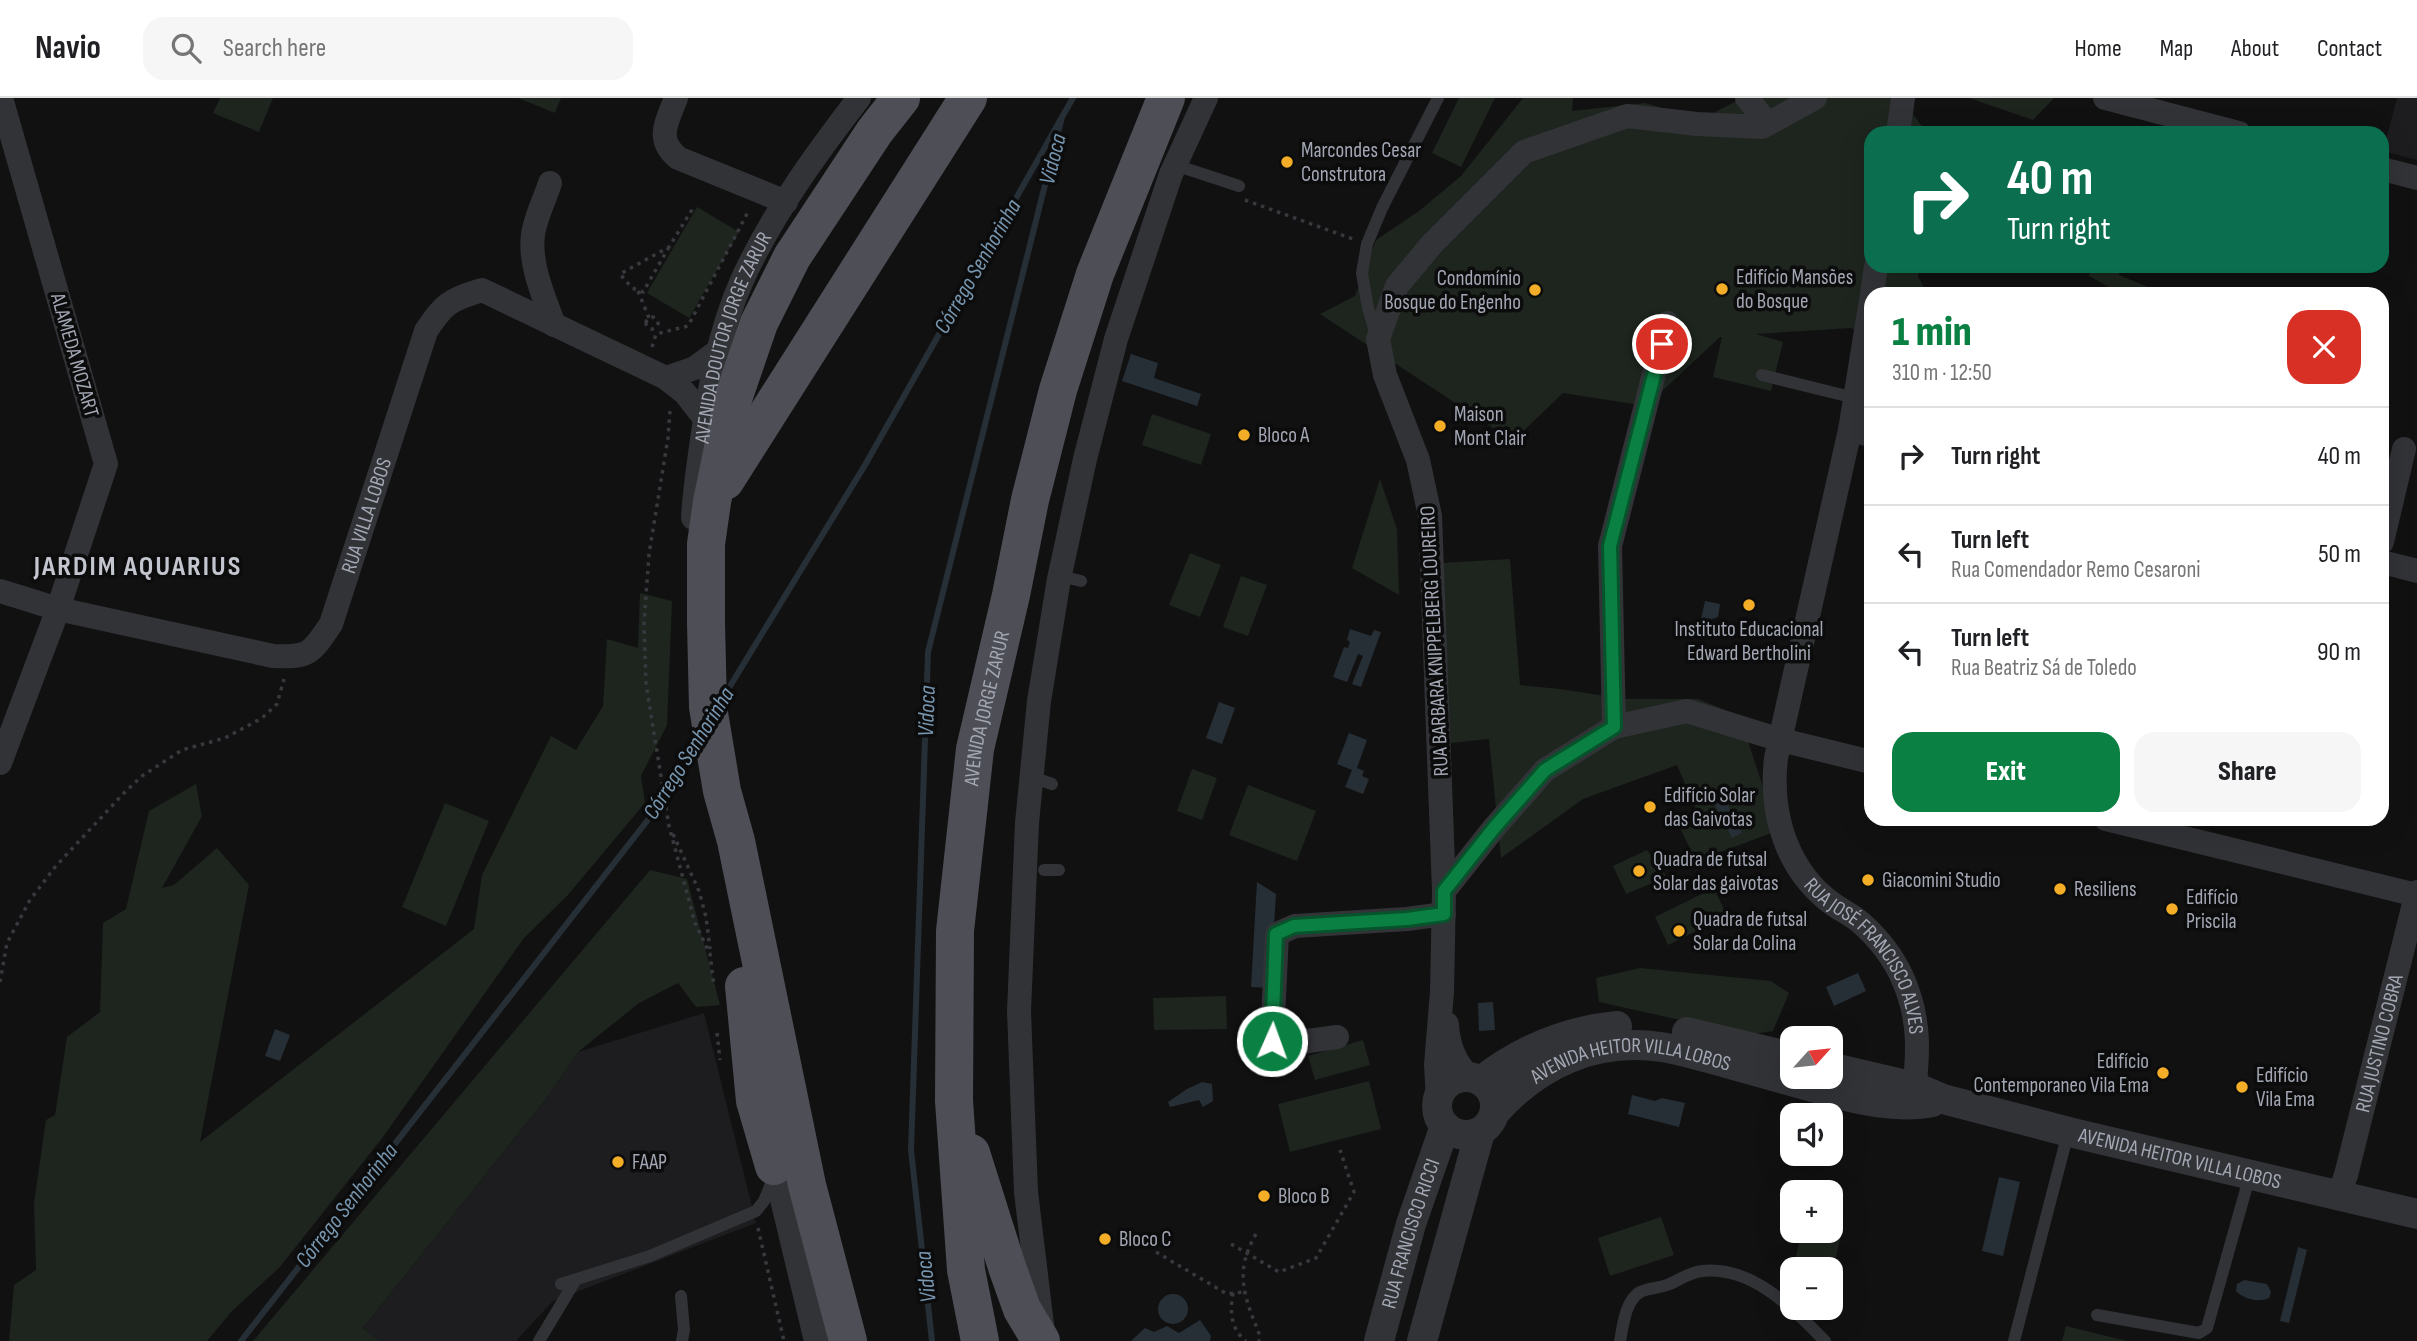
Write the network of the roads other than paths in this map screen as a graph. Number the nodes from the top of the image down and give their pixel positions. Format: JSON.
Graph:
{"nodes":[{"id":1,"x":1,"y":98,"type":"edge"},
{"id":2,"x":676,"y":98,"type":"edge"},
{"id":3,"x":859,"y":98,"type":"edge"},
{"id":4,"x":901,"y":98,"type":"edge"},
{"id":5,"x":968,"y":98,"type":"edge"},
{"id":6,"x":1166,"y":98,"type":"edge"},
{"id":7,"x":1206,"y":98,"type":"edge"},
{"id":8,"x":1438,"y":98,"type":"edge"},
{"id":9,"x":1747,"y":98,"type":"edge"},
{"id":10,"x":1815,"y":98,"type":"edge"},
{"id":11,"x":1903,"y":98,"type":"edge"},
{"id":12,"x":2105,"y":98,"type":"edge"},
{"id":13,"x":2133,"y":102,"type":"edge"},
{"id":14,"x":1768,"y":124,"type":"junction"},
{"id":15,"x":1899,"y":126,"type":"edge"},
{"id":16,"x":2215,"y":126,"type":"edge"},
{"id":17,"x":1175,"y":165,"type":"junction"},
{"id":18,"x":2389,"y":171,"type":"edge"},
{"id":19,"x":2417,"y":178,"type":"edge"},
{"id":20,"x":550,"y":183,"type":"dead end"},
{"id":21,"x":1239,"y":186,"type":"dead end"},
{"id":22,"x":786,"y":202,"type":"junction"},
{"id":23,"x":1668,"y":323,"type":"dead end"},
{"id":24,"x":554,"y":325,"type":"junction"},
{"id":25,"x":1378,"y":339,"type":"junction"},
{"id":26,"x":1864,"y":343,"type":"edge"},
{"id":27,"x":718,"y":351,"type":"junction"},
{"id":28,"x":1762,"y":376,"type":"dead end"},
{"id":29,"x":666,"y":378,"type":"junction"},
{"id":30,"x":1855,"y":398,"type":"junction"},
{"id":31,"x":705,"y":419,"type":"junction"},
{"id":32,"x":1860,"y":433,"type":"edge"},
{"id":33,"x":2404,"y":449,"type":"dead end"},
{"id":34,"x":712,"y":502,"type":"junction"},
{"id":35,"x":2389,"y":512,"type":"edge"},
{"id":36,"x":2389,"y":564,"type":"edge"},
{"id":37,"x":2417,"y":571,"type":"edge"},
{"id":38,"x":0,"y":591,"type":"edge"},
{"id":39,"x":58,"y":609,"type":"junction"},
{"id":40,"x":706,"y":615,"type":"junction"},
{"id":41,"x":1614,"y":727,"type":"junction"},
{"id":42,"x":1781,"y":740,"type":"junction"},
{"id":43,"x":1864,"y":760,"type":"edge"},
{"id":44,"x":0,"y":763,"type":"edge"},
{"id":45,"x":2135,"y":826,"type":"edge"},
{"id":46,"x":736,"y":841,"type":"junction"},
{"id":47,"x":1044,"y":870,"type":"dead end"},
{"id":48,"x":1059,"y":870,"type":"dead end"},
{"id":49,"x":2417,"y":894,"type":"edge"},
{"id":50,"x":1444,"y":902,"type":"junction"},
{"id":51,"x":1442,"y":992,"type":"junction"},
{"id":52,"x":1337,"y":1037,"type":"dead end"},
{"id":53,"x":1780,"y":1054,"type":"edge"},
{"id":54,"x":1843,"y":1071,"type":"edge"},
{"id":55,"x":1475,"y":1079,"type":"junction"},
{"id":56,"x":1914,"y":1096,"type":"junction"},
{"id":57,"x":954,"y":1101,"type":"junction"},
{"id":58,"x":1441,"y":1113,"type":"junction"},
{"id":59,"x":1487,"y":1122,"type":"junction"},
{"id":60,"x":2068,"y":1132,"type":"junction"},
{"id":61,"x":774,"y":1166,"type":"junction"},
{"id":62,"x":2250,"y":1175,"type":"junction"},
{"id":63,"x":2339,"y":1194,"type":"junction"},
{"id":64,"x":2417,"y":1214,"type":"edge"},
{"id":65,"x":772,"y":1216,"type":"junction"},
{"id":66,"x":575,"y":1281,"type":"junction"},
{"id":67,"x":561,"y":1284,"type":"dead end"},
{"id":68,"x":681,"y":1296,"type":"dead end"},
{"id":69,"x":2097,"y":1315,"type":"dead end"},
{"id":70,"x":2191,"y":1336,"type":"edge"},
{"id":71,"x":1821,"y":1339,"type":"edge"},
{"id":72,"x":539,"y":1341,"type":"edge"},
{"id":73,"x":682,"y":1341,"type":"edge"},
{"id":74,"x":817,"y":1341,"type":"edge"},
{"id":75,"x":848,"y":1341,"type":"edge"},
{"id":76,"x":980,"y":1341,"type":"edge"},
{"id":77,"x":1043,"y":1341,"type":"edge"},
{"id":78,"x":1380,"y":1341,"type":"edge"},
{"id":79,"x":1422,"y":1341,"type":"edge"},
{"id":80,"x":1620,"y":1341,"type":"edge"},
{"id":81,"x":2014,"y":1341,"type":"edge"}],
"edges":[{"from":1,"to":39,"type":"street","name":"ALAMEDA MOZART"},
{"from":2,"to":22,"type":"street"},
{"from":3,"to":22,"type":"street","name":"AVENIDA DOUTOR JORGE ZARUR"},
{"from":4,"to":34,"type":"main road"},
{"from":5,"to":34,"type":"main road"},
{"from":6,"to":57,"type":"main road","name":"AVENIDA JORGE ZARUR"},
{"from":7,"to":17,"type":"street"},
{"from":8,"to":25,"type":"lane"},
{"from":9,"to":14,"type":"street"},
{"from":10,"to":14,"type":"street"},
{"from":11,"to":15,"type":"street"},
{"from":12,"to":13,"type":"street"},
{"from":13,"to":16,"type":"street"},
{"from":14,"to":25,"type":"street"},
{"from":17,"to":21,"type":"lane"},
{"from":17,"to":77,"type":"street"},
{"from":18,"to":19,"type":"street"},
{"from":20,"to":24,"type":"street"},
{"from":22,"to":27,"type":"street","name":"AVENIDA DOUTOR JORGE ZARUR"},
{"from":23,"to":41,"type":"street"},
{"from":24,"to":29,"type":"street","name":"RUA VILLA LOBOS"},
{"from":24,"to":39,"type":"street","name":"RUA VILLA LOBOS"},
{"from":25,"to":50,"type":"street","name":"RUA BARBARA KNIPPELBERG LOUREIRO"},
{"from":26,"to":30,"type":"street","name":"RUA JOSÉ FRANCISCO ALVES"},
{"from":27,"to":29,"type":"street"},
{"from":27,"to":31,"type":"street","name":"AVENIDA DOUTOR JORGE ZARUR"},
{"from":28,"to":30,"type":"lane"},
{"from":29,"to":31,"type":"street","name":"RUA VILLA LOBOS"},
{"from":30,"to":32,"type":"street","name":"RUA JOSÉ FRANCISCO ALVES"},
{"from":31,"to":40,"type":"street","name":"AVENIDA DOUTOR JORGE ZARUR"},
{"from":32,"to":42,"type":"street","name":"RUA JOSÉ FRANCISCO ALVES"},
{"from":33,"to":35,"type":"street"},
{"from":34,"to":40,"type":"main road"},
{"from":36,"to":37,"type":"street"},
{"from":38,"to":39,"type":"street"},
{"from":39,"to":44,"type":"street","name":"ALAMEDA MOZART"},
{"from":40,"to":46,"type":"main road"},
{"from":41,"to":42,"type":"street"},
{"from":41,"to":50,"type":"street"},
{"from":42,"to":43,"type":"street"},
{"from":42,"to":56,"type":"street","name":"RUA JOSÉ FRANCISCO ALVES"},
{"from":45,"to":49,"type":"street"},
{"from":46,"to":61,"type":"main road"},
{"from":46,"to":75,"type":"main road"},
{"from":47,"to":48,"type":"lane"},
{"from":49,"to":63,"type":"street","name":"RUA JUSTINO COBRA"},
{"from":50,"to":51,"type":"street","name":"RUA BARBARA KNIPPELBERG LOUREIRO"},
{"from":50,"to":52,"type":"street"},
{"from":51,"to":55,"type":"street","name":"RUA BARBARA KNIPPELBERG LOUREIRO"},
{"from":51,"to":58,"type":"street","name":"RUA BARBARA KNIPPELBERG LOUREIRO"},
{"from":53,"to":55,"type":"street","name":"AVENIDA HEITOR VILLA LOBOS"},
{"from":54,"to":56,"type":"street","name":"AVENIDA HEITOR VILLA LOBOS"},
{"from":55,"to":58,"type":"street"},
{"from":55,"to":59,"type":"street"},
{"from":56,"to":59,"type":"street","name":"AVENIDA HEITOR VILLA LOBOS"},
{"from":56,"to":60,"type":"street","name":"AVENIDA HEITOR VILLA LOBOS"},
{"from":57,"to":76,"type":"main road","name":"AVENIDA JORGE ZARUR"},
{"from":57,"to":77,"type":"main road"},
{"from":58,"to":59,"type":"street"},
{"from":58,"to":78,"type":"street","name":"RUA FRANCISCO RICCI"},
{"from":59,"to":79,"type":"street","name":"RUA FRANCISCO RICCI"},
{"from":60,"to":62,"type":"street","name":"AVENIDA HEITOR VILLA LOBOS"},
{"from":60,"to":81,"type":"lane"},
{"from":61,"to":65,"type":"street"},
{"from":61,"to":65,"type":"lane"},
{"from":62,"to":63,"type":"street","name":"AVENIDA HEITOR VILLA LOBOS"},
{"from":62,"to":70,"type":"lane"},
{"from":63,"to":64,"type":"street","name":"AVENIDA HEITOR VILLA LOBOS"},
{"from":65,"to":66,"type":"lane"},
{"from":65,"to":74,"type":"street"},
{"from":66,"to":67,"type":"lane"},
{"from":66,"to":72,"type":"lane"},
{"from":68,"to":73,"type":"lane"},
{"from":69,"to":70,"type":"lane"},
{"from":71,"to":80,"type":"lane"}]}
